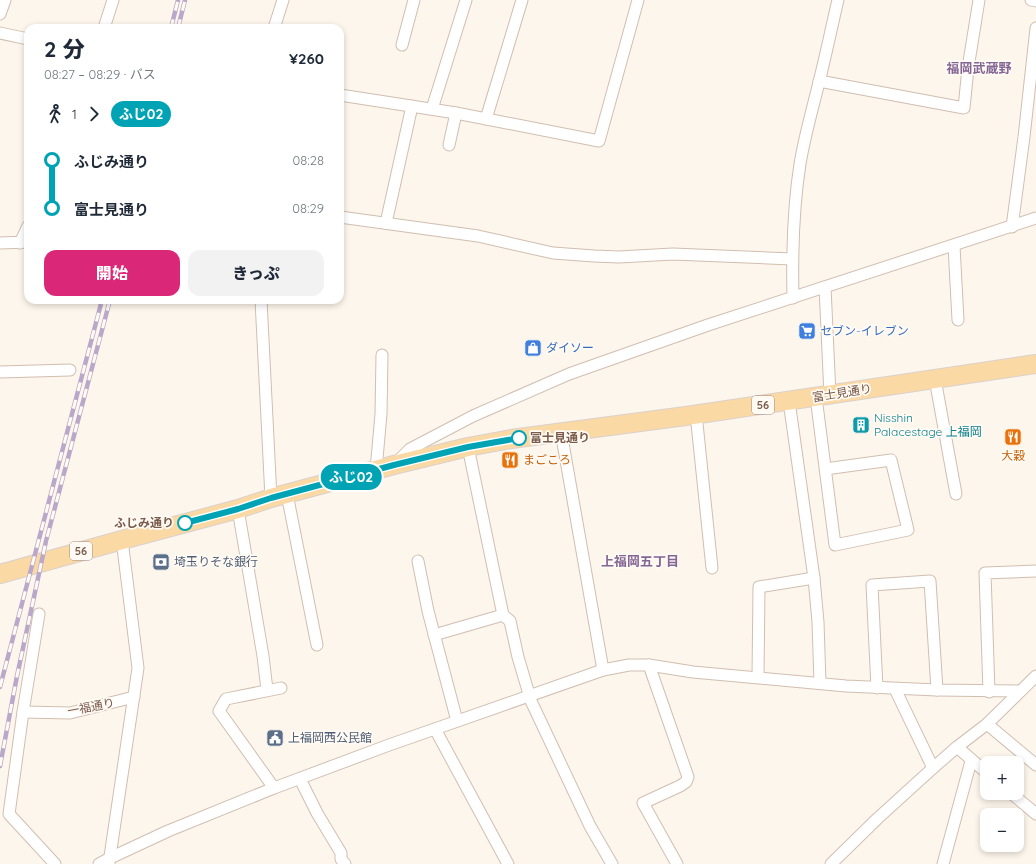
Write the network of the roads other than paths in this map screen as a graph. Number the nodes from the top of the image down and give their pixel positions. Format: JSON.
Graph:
{"nodes":[{"id":1,"x":5,"y":0,"type":"edge"},
{"id":2,"x":112,"y":0,"type":"edge"},
{"id":3,"x":283,"y":0,"type":"edge"},
{"id":4,"x":414,"y":0,"type":"edge"},
{"id":5,"x":466,"y":0,"type":"edge"},
{"id":6,"x":522,"y":0,"type":"edge"},
{"id":7,"x":638,"y":0,"type":"edge"},
{"id":8,"x":838,"y":0,"type":"edge"},
{"id":9,"x":979,"y":0,"type":"edge"},
{"id":10,"x":1031,"y":0,"type":"edge"},
{"id":11,"x":1036,"y":1,"type":"edge"},
{"id":12,"x":0,"y":14,"type":"edge"},
{"id":13,"x":105,"y":24,"type":"edge"},
{"id":14,"x":275,"y":24,"type":"edge"},
{"id":15,"x":1036,"y":28,"type":"edge"},
{"id":16,"x":0,"y":33,"type":"edge"},
{"id":17,"x":24,"y":38,"type":"edge"},
{"id":18,"x":402,"y":45,"type":"dead end"},
{"id":19,"x":819,"y":81,"type":"junction"},
{"id":20,"x":344,"y":96,"type":"edge"},
{"id":21,"x":412,"y":106,"type":"junction"},
{"id":22,"x":432,"y":109,"type":"junction"},
{"id":23,"x":456,"y":113,"type":"junction"},
{"id":24,"x":486,"y":119,"type":"junction"},
{"id":25,"x":449,"y":145,"type":"dead end"},
{"id":26,"x":344,"y":218,"type":"edge"},
{"id":27,"x":1036,"y":218,"type":"edge"},
{"id":28,"x":386,"y":223,"type":"junction"},
{"id":29,"x":1012,"y":227,"type":"junction"},
{"id":30,"x":24,"y":242,"type":"edge"},
{"id":31,"x":0,"y":243,"type":"edge"},
{"id":32,"x":954,"y":246,"type":"junction"},
{"id":33,"x":792,"y":259,"type":"junction"},
{"id":34,"x":825,"y":287,"type":"junction"},
{"id":35,"x":793,"y":298,"type":"junction"},
{"id":36,"x":261,"y":304,"type":"edge"},
{"id":37,"x":958,"y":320,"type":"dead end"},
{"id":38,"x":382,"y":355,"type":"dead end"},
{"id":39,"x":1036,"y":364,"type":"edge"},
{"id":40,"x":70,"y":370,"type":"dead end"},
{"id":41,"x":0,"y":372,"type":"edge"},
{"id":42,"x":935,"y":379,"type":"junction"},
{"id":43,"x":823,"y":396,"type":"junction"},
{"id":44,"x":789,"y":401,"type":"junction"},
{"id":45,"x":696,"y":414,"type":"junction"},
{"id":46,"x":561,"y":432,"type":"junction"},
{"id":47,"x":468,"y":447,"type":"junction"},
{"id":48,"x":394,"y":465,"type":"junction"},
{"id":49,"x":825,"y":469,"type":"junction"},
{"id":50,"x":376,"y":470,"type":"junction"},
{"id":51,"x":956,"y":494,"type":"dead end"},
{"id":52,"x":279,"y":496,"type":"junction"},
{"id":53,"x":238,"y":509,"type":"junction"},
{"id":54,"x":122,"y":540,"type":"junction"},
{"id":55,"x":418,"y":561,"type":"dead end"},
{"id":56,"x":712,"y":568,"type":"dead end"},
{"id":57,"x":1036,"y":571,"type":"edge"},
{"id":58,"x":0,"y":574,"type":"edge"},
{"id":59,"x":814,"y":578,"type":"junction"},
{"id":60,"x":39,"y":614,"type":"dead end"},
{"id":61,"x":503,"y":615,"type":"junction"},
{"id":62,"x":434,"y":635,"type":"junction"},
{"id":63,"x":317,"y":645,"type":"dead end"},
{"id":64,"x":649,"y":665,"type":"junction"},
{"id":65,"x":603,"y":670,"type":"junction"},
{"id":66,"x":758,"y":677,"type":"junction"},
{"id":67,"x":820,"y":683,"type":"junction"},
{"id":68,"x":1034,"y":683,"type":"edge"},
{"id":69,"x":281,"y":688,"type":"dead end"},
{"id":70,"x":877,"y":688,"type":"junction"},
{"id":71,"x":895,"y":689,"type":"junction"},
{"id":72,"x":267,"y":690,"type":"junction"},
{"id":73,"x":937,"y":690,"type":"junction"},
{"id":74,"x":1020,"y":691,"type":"junction"},
{"id":75,"x":990,"y":692,"type":"junction"},
{"id":76,"x":530,"y":695,"type":"junction"},
{"id":77,"x":134,"y":698,"type":"junction"},
{"id":78,"x":23,"y":712,"type":"junction"},
{"id":79,"x":457,"y":721,"type":"junction"},
{"id":80,"x":987,"y":724,"type":"junction"},
{"id":81,"x":435,"y":729,"type":"junction"},
{"id":82,"x":957,"y":747,"type":"junction"},
{"id":83,"x":971,"y":760,"type":"junction"},
{"id":84,"x":1036,"y":765,"type":"edge"},
{"id":85,"x":933,"y":768,"type":"junction"},
{"id":86,"x":980,"y":768,"type":"edge"},
{"id":87,"x":300,"y":779,"type":"junction"},
{"id":88,"x":274,"y":788,"type":"junction"},
{"id":89,"x":1019,"y":800,"type":"edge"},
{"id":90,"x":1036,"y":814,"type":"edge"},
{"id":91,"x":109,"y":861,"type":"edge"},
{"id":92,"x":55,"y":864,"type":"edge"},
{"id":93,"x":99,"y":864,"type":"edge"},
{"id":94,"x":345,"y":864,"type":"edge"},
{"id":95,"x":508,"y":864,"type":"edge"},
{"id":96,"x":612,"y":864,"type":"edge"},
{"id":97,"x":677,"y":864,"type":"edge"},
{"id":98,"x":831,"y":864,"type":"edge"},
{"id":99,"x":943,"y":864,"type":"edge"}],
"edges":[{"from":1,"to":12,"type":"street"},
{"from":2,"to":13,"type":"street"},
{"from":3,"to":14,"type":"street"},
{"from":4,"to":18,"type":"street"},
{"from":5,"to":22,"type":"street"},
{"from":6,"to":24,"type":"street"},
{"from":7,"to":24,"type":"street"},
{"from":8,"to":19,"type":"street"},
{"from":9,"to":19,"type":"street"},
{"from":10,"to":11,"type":"street"},
{"from":15,"to":29,"type":"street"},
{"from":16,"to":17,"type":"street"},
{"from":19,"to":33,"type":"street"},
{"from":20,"to":21,"type":"street"},
{"from":21,"to":22,"type":"street"},
{"from":21,"to":28,"type":"street"},
{"from":22,"to":23,"type":"street"},
{"from":23,"to":24,"type":"street"},
{"from":23,"to":25,"type":"street"},
{"from":26,"to":28,"type":"street"},
{"from":27,"to":29,"type":"street"},
{"from":28,"to":33,"type":"street"},
{"from":29,"to":32,"type":"street"},
{"from":30,"to":31,"type":"street"},
{"from":32,"to":34,"type":"street"},
{"from":32,"to":37,"type":"street"},
{"from":33,"to":35,"type":"street"},
{"from":34,"to":35,"type":"street"},
{"from":34,"to":43,"type":"street"},
{"from":35,"to":48,"type":"street"},
{"from":36,"to":52,"type":"street"},
{"from":38,"to":50,"type":"street"},
{"from":39,"to":42,"type":"main road","name":"富士見通り","number":"56"},
{"from":40,"to":41,"type":"street"},
{"from":42,"to":43,"type":"main road","name":"富士見通り","number":"56"},
{"from":42,"to":51,"type":"street"},
{"from":43,"to":44,"type":"main road","name":"富士見通り","number":"56"},
{"from":43,"to":49,"type":"street"},
{"from":44,"to":45,"type":"main road","name":"富士見通り","number":"56"},
{"from":44,"to":59,"type":"street"},
{"from":45,"to":46,"type":"main road","name":"富士見通り","number":"56"},
{"from":45,"to":56,"type":"street"},
{"from":46,"to":47,"type":"main road","name":"富士見通り","number":"56"},
{"from":46,"to":65,"type":"street"},
{"from":47,"to":48,"type":"main road","name":"富士見通り","number":"56"},
{"from":47,"to":61,"type":"street"},
{"from":48,"to":50,"type":"main road","name":"富士見通り","number":"56"},
{"from":49,"to":49,"type":"street"},
{"from":50,"to":52,"type":"main road","name":"富士見通り","number":"56"},
{"from":52,"to":53,"type":"main road","name":"富士見通り","number":"56"},
{"from":52,"to":63,"type":"street"},
{"from":53,"to":54,"type":"main road","name":"富士見通り","number":"56"},
{"from":53,"to":72,"type":"street"},
{"from":54,"to":58,"type":"main road","name":"富士見通り","number":"56"},
{"from":54,"to":77,"type":"street"},
{"from":55,"to":62,"type":"street"},
{"from":57,"to":75,"type":"street"},
{"from":59,"to":66,"type":"street"},
{"from":59,"to":67,"type":"street"},
{"from":60,"to":78,"type":"street"},
{"from":61,"to":62,"type":"street"},
{"from":61,"to":76,"type":"street"},
{"from":62,"to":79,"type":"street"},
{"from":64,"to":65,"type":"street"},
{"from":64,"to":66,"type":"street"},
{"from":64,"to":97,"type":"street"},
{"from":65,"to":76,"type":"street"},
{"from":66,"to":67,"type":"street"},
{"from":67,"to":70,"type":"street"},
{"from":68,"to":74,"type":"street"},
{"from":69,"to":72,"type":"street"},
{"from":70,"to":71,"type":"street"},
{"from":70,"to":73,"type":"street"},
{"from":71,"to":73,"type":"street"},
{"from":71,"to":85,"type":"street"},
{"from":72,"to":88,"type":"street"},
{"from":73,"to":75,"type":"street"},
{"from":74,"to":75,"type":"street"},
{"from":74,"to":80,"type":"street"},
{"from":76,"to":79,"type":"street"},
{"from":76,"to":96,"type":"street"},
{"from":77,"to":78,"type":"street","name":"一福通り"},
{"from":77,"to":91,"type":"street"},
{"from":78,"to":92,"type":"street"},
{"from":79,"to":81,"type":"street"},
{"from":80,"to":82,"type":"street"},
{"from":80,"to":84,"type":"street"},
{"from":81,"to":87,"type":"street"},
{"from":81,"to":95,"type":"street"},
{"from":82,"to":83,"type":"street"},
{"from":82,"to":85,"type":"street"},
{"from":83,"to":86,"type":"street"},
{"from":83,"to":99,"type":"street"},
{"from":85,"to":98,"type":"street"},
{"from":87,"to":88,"type":"street"},
{"from":87,"to":94,"type":"street"},
{"from":88,"to":91,"type":"street"},
{"from":89,"to":90,"type":"street"},
{"from":91,"to":93,"type":"street"}]}
